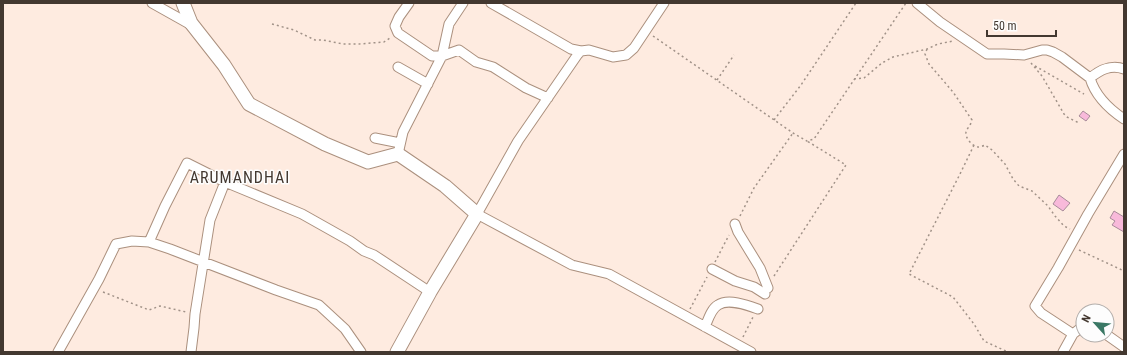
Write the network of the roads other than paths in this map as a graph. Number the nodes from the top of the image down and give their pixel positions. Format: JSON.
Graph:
{"nodes":[{"id":1,"x":152,"y":3,"type":"edge"},
{"id":2,"x":183,"y":3,"type":"edge"},
{"id":3,"x":409,"y":3,"type":"edge"},
{"id":4,"x":463,"y":3,"type":"edge"},
{"id":5,"x":491,"y":3,"type":"edge"},
{"id":6,"x":664,"y":3,"type":"edge"},
{"id":7,"x":917,"y":3,"type":"edge"},
{"id":8,"x":195,"y":27,"type":"junction"},
{"id":9,"x":581,"y":51,"type":"junction"},
{"id":10,"x":442,"y":56,"type":"junction"},
{"id":11,"x":398,"y":67,"type":"dead end"},
{"id":12,"x":1124,"y":68,"type":"edge"},
{"id":13,"x":1090,"y":78,"type":"junction"},
{"id":14,"x":428,"y":84,"type":"junction"},
{"id":15,"x":548,"y":98,"type":"junction"},
{"id":16,"x":1124,"y":119,"type":"edge"},
{"id":17,"x":375,"y":138,"type":"dead end"},
{"id":18,"x":399,"y":148,"type":"junction"},
{"id":19,"x":1124,"y":154,"type":"edge"},
{"id":20,"x":225,"y":182,"type":"junction"},
{"id":21,"x":477,"y":214,"type":"junction"},
{"id":22,"x":735,"y":224,"type":"dead end"},
{"id":23,"x":149,"y":242,"type":"junction"},
{"id":24,"x":204,"y":261,"type":"junction"},
{"id":25,"x":712,"y":269,"type":"dead end"},
{"id":26,"x":430,"y":292,"type":"junction"},
{"id":27,"x":758,"y":309,"type":"road end"},
{"id":28,"x":705,"y":327,"type":"junction"},
{"id":29,"x":1073,"y":334,"type":"joint"},
{"id":30,"x":1115,"y":341,"type":"edge"},
{"id":31,"x":1124,"y":347,"type":"edge"},
{"id":32,"x":58,"y":352,"type":"edge"},
{"id":33,"x":191,"y":352,"type":"edge"},
{"id":34,"x":361,"y":352,"type":"edge"},
{"id":35,"x":397,"y":352,"type":"edge"},
{"id":36,"x":751,"y":352,"type":"edge"},
{"id":37,"x":1063,"y":352,"type":"edge"}],
"edges":[{"from":1,"to":8,"type":"street"},
{"from":2,"to":8,"type":"street"},
{"from":3,"to":10,"type":"street"},
{"from":4,"to":10,"type":"street"},
{"from":5,"to":9,"type":"street"},
{"from":6,"to":9,"type":"street"},
{"from":7,"to":13,"type":"street"},
{"from":8,"to":18,"type":"street"},
{"from":9,"to":15,"type":"street"},
{"from":10,"to":14,"type":"street"},
{"from":10,"to":15,"type":"street"},
{"from":11,"to":14,"type":"street"},
{"from":12,"to":13,"type":"street"},
{"from":13,"to":16,"type":"street"},
{"from":14,"to":18,"type":"street"},
{"from":15,"to":21,"type":"street"},
{"from":17,"to":18,"type":"street"},
{"from":18,"to":21,"type":"street"},
{"from":19,"to":29,"type":"street"},
{"from":20,"to":23,"type":"street"},
{"from":20,"to":24,"type":"street"},
{"from":20,"to":26,"type":"street"},
{"from":21,"to":26,"type":"street"},
{"from":21,"to":28,"type":"street"},
{"from":22,"to":25,"type":"street"},
{"from":23,"to":24,"type":"street"},
{"from":23,"to":32,"type":"street"},
{"from":24,"to":33,"type":"street"},
{"from":24,"to":34,"type":"street"},
{"from":26,"to":35,"type":"street"},
{"from":27,"to":28,"type":"street"},
{"from":28,"to":36,"type":"street"},
{"from":29,"to":37,"type":"street"},
{"from":30,"to":31,"type":"street"}]}
